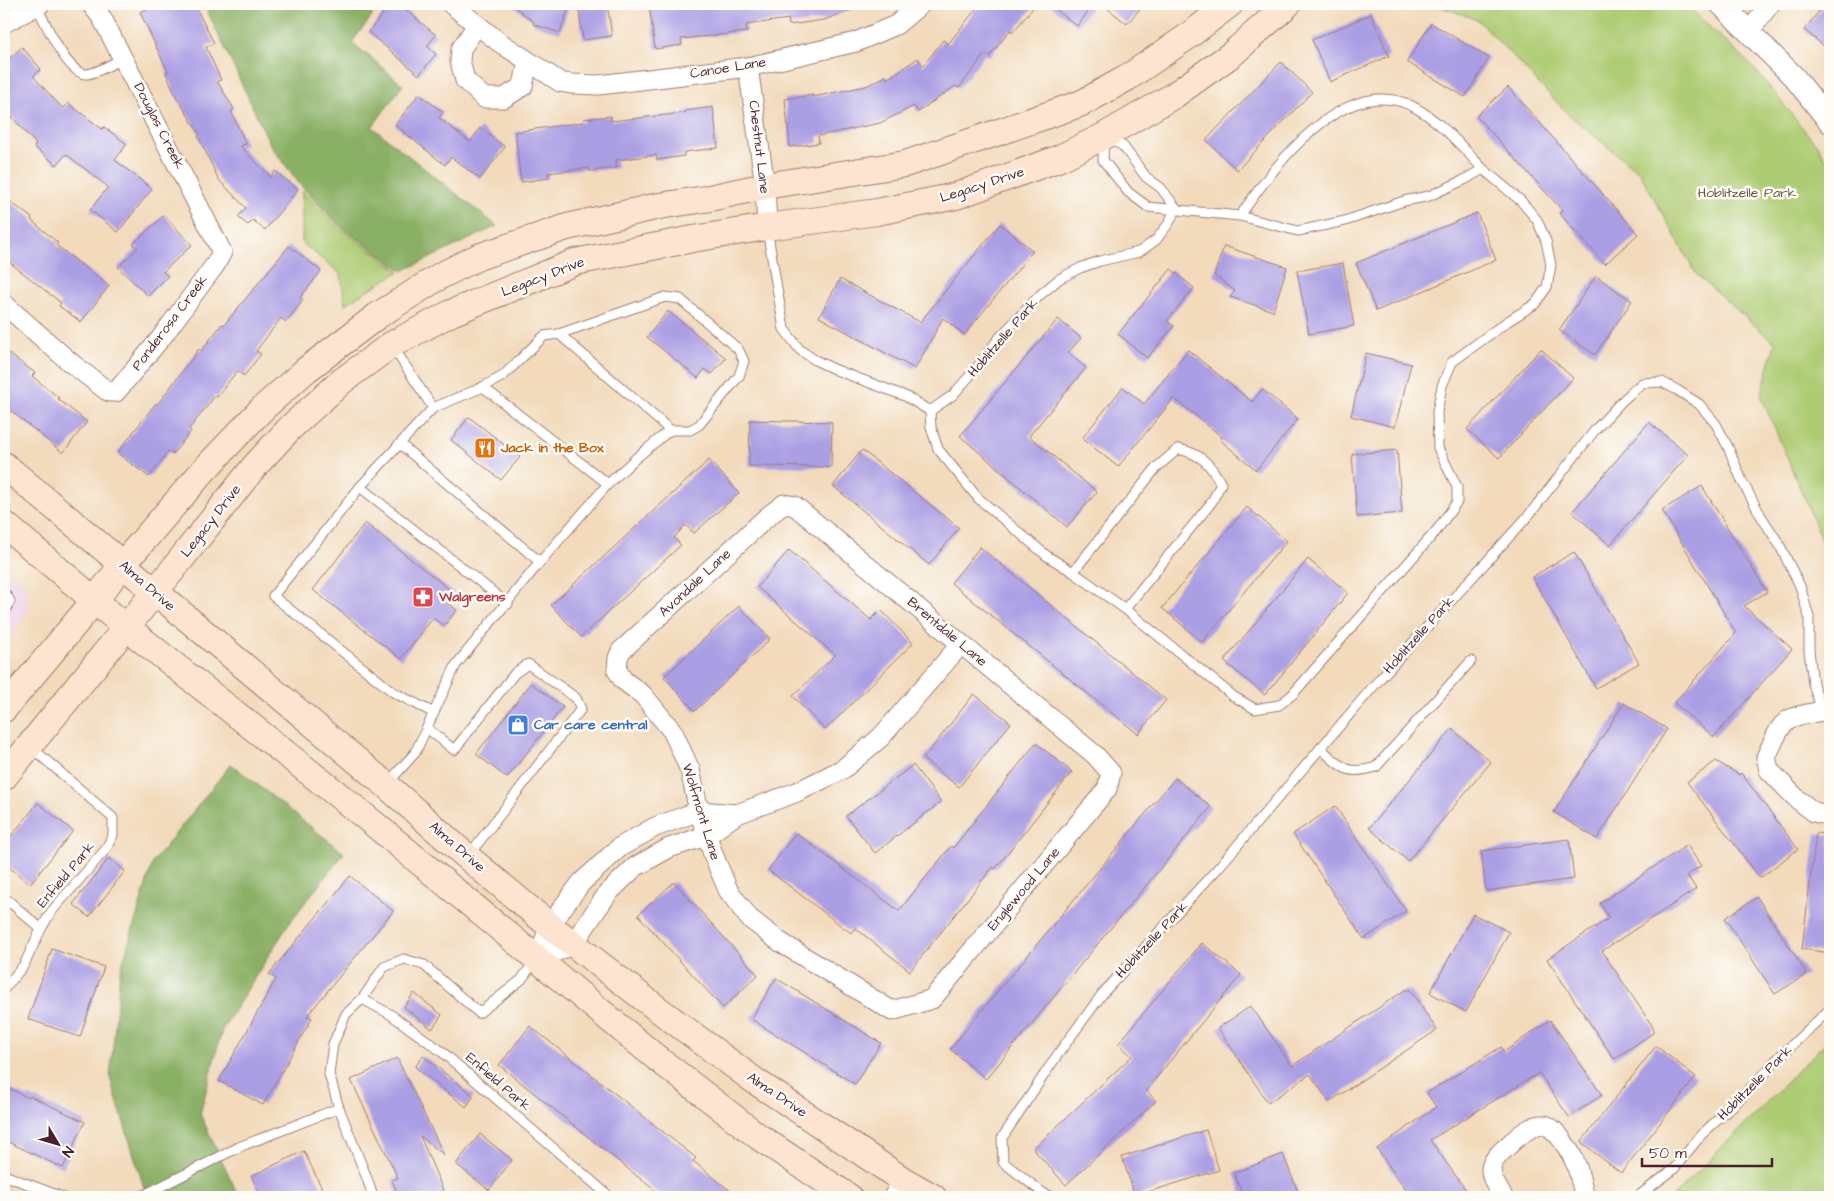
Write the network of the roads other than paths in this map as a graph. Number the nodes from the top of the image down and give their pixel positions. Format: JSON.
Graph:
{"nodes":[{"id":1,"x":91,"y":4,"type":"edge"},
{"id":2,"x":451,"y":4,"type":"edge"},
{"id":3,"x":920,"y":4,"type":"edge"},
{"id":4,"x":1230,"y":4,"type":"edge"},
{"id":5,"x":1288,"y":4,"type":"edge"},
{"id":6,"x":1721,"y":4,"type":"edge"},
{"id":7,"x":1770,"y":4,"type":"edge"},
{"id":8,"x":39,"y":5,"type":"edge"},
{"id":9,"x":4,"y":23,"type":"edge"},
{"id":10,"x":477,"y":25,"type":"junction"},
{"id":11,"x":1749,"y":32,"type":"junction"},
{"id":12,"x":123,"y":58,"type":"junction"},
{"id":13,"x":528,"y":61,"type":"junction"},
{"id":14,"x":748,"y":67,"type":"junction"},
{"id":15,"x":1082,"y":103,"type":"junction"},
{"id":16,"x":1828,"y":112,"type":"edge"},
{"id":17,"x":1104,"y":136,"type":"junction"},
{"id":18,"x":1484,"y":169,"type":"junction"},
{"id":19,"x":765,"y":186,"type":"junction"},
{"id":20,"x":1176,"y":208,"type":"junction"},
{"id":21,"x":1240,"y":216,"type":"junction"},
{"id":22,"x":767,"y":227,"type":"junction"},
{"id":23,"x":222,"y":252,"type":"joint"},
{"id":24,"x":4,"y":304,"type":"edge"},
{"id":25,"x":377,"y":316,"type":"junction"},
{"id":26,"x":559,"y":334,"type":"junction"},
{"id":27,"x":392,"y":344,"type":"junction"},
{"id":28,"x":483,"y":387,"type":"junction"},
{"id":29,"x":433,"y":408,"type":"junction"},
{"id":30,"x":930,"y":411,"type":"junction"},
{"id":31,"x":670,"y":430,"type":"junction"},
{"id":32,"x":400,"y":444,"type":"junction"},
{"id":33,"x":4,"y":465,"type":"edge"},
{"id":34,"x":608,"y":484,"type":"junction"},
{"id":35,"x":360,"y":487,"type":"junction"},
{"id":36,"x":784,"y":504,"type":"joint"},
{"id":37,"x":4,"y":524,"type":"edge"},
{"id":38,"x":540,"y":562,"type":"junction"},
{"id":39,"x":123,"y":564,"type":"junction"},
{"id":40,"x":1073,"y":572,"type":"junction"},
{"id":41,"x":4,"y":592,"type":"edge"},
{"id":42,"x":155,"y":592,"type":"junction"},
{"id":43,"x":95,"y":600,"type":"junction"},
{"id":44,"x":508,"y":604,"type":"junction"},
{"id":45,"x":1125,"y":609,"type":"junction"},
{"id":46,"x":4,"y":614,"type":"edge"},
{"id":47,"x":126,"y":627,"type":"junction"},
{"id":48,"x":961,"y":644,"type":"junction"},
{"id":49,"x":1470,"y":661,"type":"dead end"},
{"id":50,"x":617,"y":670,"type":"joint"},
{"id":51,"x":9,"y":699,"type":"edge"},
{"id":52,"x":434,"y":713,"type":"junction"},
{"id":53,"x":1826,"y":717,"type":"edge"},
{"id":54,"x":427,"y":728,"type":"junction"},
{"id":55,"x":30,"y":746,"type":"junction"},
{"id":56,"x":1320,"y":748,"type":"junction"},
{"id":57,"x":1105,"y":766,"type":"joint"},
{"id":58,"x":4,"y":777,"type":"edge"},
{"id":59,"x":386,"y":784,"type":"junction"},
{"id":60,"x":699,"y":811,"type":"junction"},
{"id":61,"x":362,"y":814,"type":"junction"},
{"id":62,"x":737,"y":814,"type":"junction"},
{"id":63,"x":1830,"y":814,"type":"edge"},
{"id":64,"x":706,"y":836,"type":"junction"},
{"id":65,"x":468,"y":857,"type":"junction"},
{"id":66,"x":4,"y":897,"type":"edge"},
{"id":67,"x":550,"y":926,"type":"junction"},
{"id":68,"x":41,"y":929,"type":"junction"},
{"id":69,"x":573,"y":944,"type":"junction"},
{"id":70,"x":537,"y":960,"type":"junction"},
{"id":71,"x":4,"y":989,"type":"edge"},
{"id":72,"x":362,"y":999,"type":"junction"},
{"id":73,"x":922,"y":1002,"type":"joint"},
{"id":74,"x":1830,"y":1010,"type":"edge"},
{"id":75,"x":339,"y":1108,"type":"junction"},
{"id":76,"x":4,"y":1175,"type":"edge"},
{"id":77,"x":898,"y":1188,"type":"edge"},
{"id":78,"x":62,"y":1197,"type":"edge"},
{"id":79,"x":140,"y":1197,"type":"edge"},
{"id":80,"x":373,"y":1197,"type":"edge"},
{"id":81,"x":610,"y":1197,"type":"edge"},
{"id":82,"x":849,"y":1197,"type":"edge"},
{"id":83,"x":934,"y":1197,"type":"edge"},
{"id":84,"x":1051,"y":1197,"type":"edge"},
{"id":85,"x":1503,"y":1197,"type":"edge"},
{"id":86,"x":1585,"y":1197,"type":"edge"},
{"id":87,"x":1637,"y":1197,"type":"edge"}],
"edges":[{"from":1,"to":12,"type":"street","name":"Douglas Creek"},
{"from":2,"to":10,"type":"street","name":"Canoe Lane"},
{"from":3,"to":14,"type":"street","name":"Canoe Lane"},
{"from":4,"to":15,"type":"main road"},
{"from":5,"to":17,"type":"main road","name":"Legacy Drive"},
{"from":6,"to":11,"type":"street"},
{"from":7,"to":11,"type":"street"},
{"from":8,"to":9,"type":"street"},
{"from":8,"to":12,"type":"lane"},
{"from":10,"to":13,"type":"street","name":"Canoe Lane"},
{"from":10,"to":13,"type":"street"},
{"from":11,"to":16,"type":"street"},
{"from":12,"to":23,"type":"street","name":"Douglas Creek"},
{"from":13,"to":14,"type":"street","name":"Canoe Lane"},
{"from":14,"to":19,"type":"street","name":"Chestnut Lane"},
{"from":15,"to":17,"type":"main road"},
{"from":15,"to":19,"type":"main road"},
{"from":17,"to":20,"type":"lane"},
{"from":17,"to":20,"type":"lane"},
{"from":17,"to":22,"type":"main road","name":"Legacy Drive"},
{"from":18,"to":21,"type":"lane"},
{"from":18,"to":21,"type":"lane"},
{"from":18,"to":45,"type":"lane"},
{"from":19,"to":22,"type":"street","name":"Chestnut Lane"},
{"from":19,"to":25,"type":"main road"},
{"from":20,"to":21,"type":"lane"},
{"from":20,"to":30,"type":"lane","name":"Hoblitzelle Park"},
{"from":22,"to":27,"type":"main road","name":"Legacy Drive"},
{"from":22,"to":30,"type":"lane"},
{"from":23,"to":24,"type":"street","name":"Ponderosa Creek"},
{"from":25,"to":27,"type":"main road"},
{"from":25,"to":39,"type":"main road"},
{"from":26,"to":28,"type":"lane"},
{"from":26,"to":31,"type":"lane"},
{"from":26,"to":31,"type":"lane"},
{"from":27,"to":29,"type":"lane"},
{"from":27,"to":42,"type":"main road","name":"Legacy Drive"},
{"from":28,"to":29,"type":"lane"},
{"from":28,"to":34,"type":"lane"},
{"from":29,"to":32,"type":"lane"},
{"from":30,"to":40,"type":"lane"},
{"from":31,"to":34,"type":"lane"},
{"from":32,"to":35,"type":"lane"},
{"from":32,"to":38,"type":"lane"},
{"from":33,"to":39,"type":"main road","name":"Alma Drive"},
{"from":34,"to":38,"type":"lane"},
{"from":35,"to":44,"type":"lane"},
{"from":35,"to":52,"type":"lane"},
{"from":36,"to":48,"type":"street","name":"Brentdale Lane"},
{"from":36,"to":50,"type":"street","name":"Avondale Lane"},
{"from":37,"to":43,"type":"main road"},
{"from":38,"to":44,"type":"lane"},
{"from":39,"to":42,"type":"main road","name":"Alma Drive"},
{"from":39,"to":43,"type":"main road"},
{"from":40,"to":45,"type":"lane"},
{"from":40,"to":45,"type":"lane"},
{"from":41,"to":46,"type":"lane"},
{"from":42,"to":47,"type":"main road","name":"Legacy Drive"},
{"from":42,"to":59,"type":"main road","name":"Alma Drive"},
{"from":43,"to":47,"type":"main road"},
{"from":43,"to":51,"type":"main road"},
{"from":44,"to":52,"type":"lane"},
{"from":47,"to":55,"type":"main road","name":"Legacy Drive"},
{"from":47,"to":61,"type":"main road"},
{"from":48,"to":57,"type":"street","name":"Brentdale Lane"},
{"from":48,"to":62,"type":"street"},
{"from":49,"to":56,"type":"lane"},
{"from":50,"to":60,"type":"street","name":"Wolfmont Lane"},
{"from":52,"to":54,"type":"lane"},
{"from":53,"to":56,"type":"lane","name":"Hoblitzelle Park"},
{"from":53,"to":63,"type":"street","name":"Hoblitzelle Park"},
{"from":54,"to":59,"type":"lane"},
{"from":54,"to":65,"type":"lane"},
{"from":55,"to":58,"type":"main road","name":"Legacy Drive"},
{"from":55,"to":68,"type":"lane","name":"Enfield Park"},
{"from":56,"to":84,"type":"lane","name":"Hoblitzelle Park"},
{"from":57,"to":73,"type":"street","name":"Englewood Lane"},
{"from":59,"to":61,"type":"main road"},
{"from":59,"to":65,"type":"main road","name":"Alma Drive"},
{"from":60,"to":62,"type":"street"},
{"from":60,"to":64,"type":"street","name":"Wolfmont Lane"},
{"from":60,"to":67,"type":"street"},
{"from":61,"to":70,"type":"main road"},
{"from":62,"to":64,"type":"street"},
{"from":64,"to":69,"type":"street"},
{"from":64,"to":73,"type":"street","name":"Wolfmont Lane"},
{"from":65,"to":67,"type":"main road","name":"Alma Drive"},
{"from":66,"to":68,"type":"lane"},
{"from":67,"to":69,"type":"main road","name":"Alma Drive"},
{"from":67,"to":70,"type":"street"},
{"from":68,"to":71,"type":"lane","name":"Enfield Park"},
{"from":69,"to":70,"type":"street"},
{"from":69,"to":77,"type":"main road","name":"Alma Drive"},
{"from":70,"to":72,"type":"lane"},
{"from":70,"to":82,"type":"main road"},
{"from":72,"to":75,"type":"lane"},
{"from":72,"to":81,"type":"lane","name":"Enfield Park"},
{"from":74,"to":87,"type":"lane","name":"Hoblitzelle Park"},
{"from":75,"to":79,"type":"lane"},
{"from":75,"to":80,"type":"lane"},
{"from":76,"to":78,"type":"lane"},
{"from":77,"to":83,"type":"main road","name":"Alma Drive"},
{"from":85,"to":86,"type":"street"}]}
